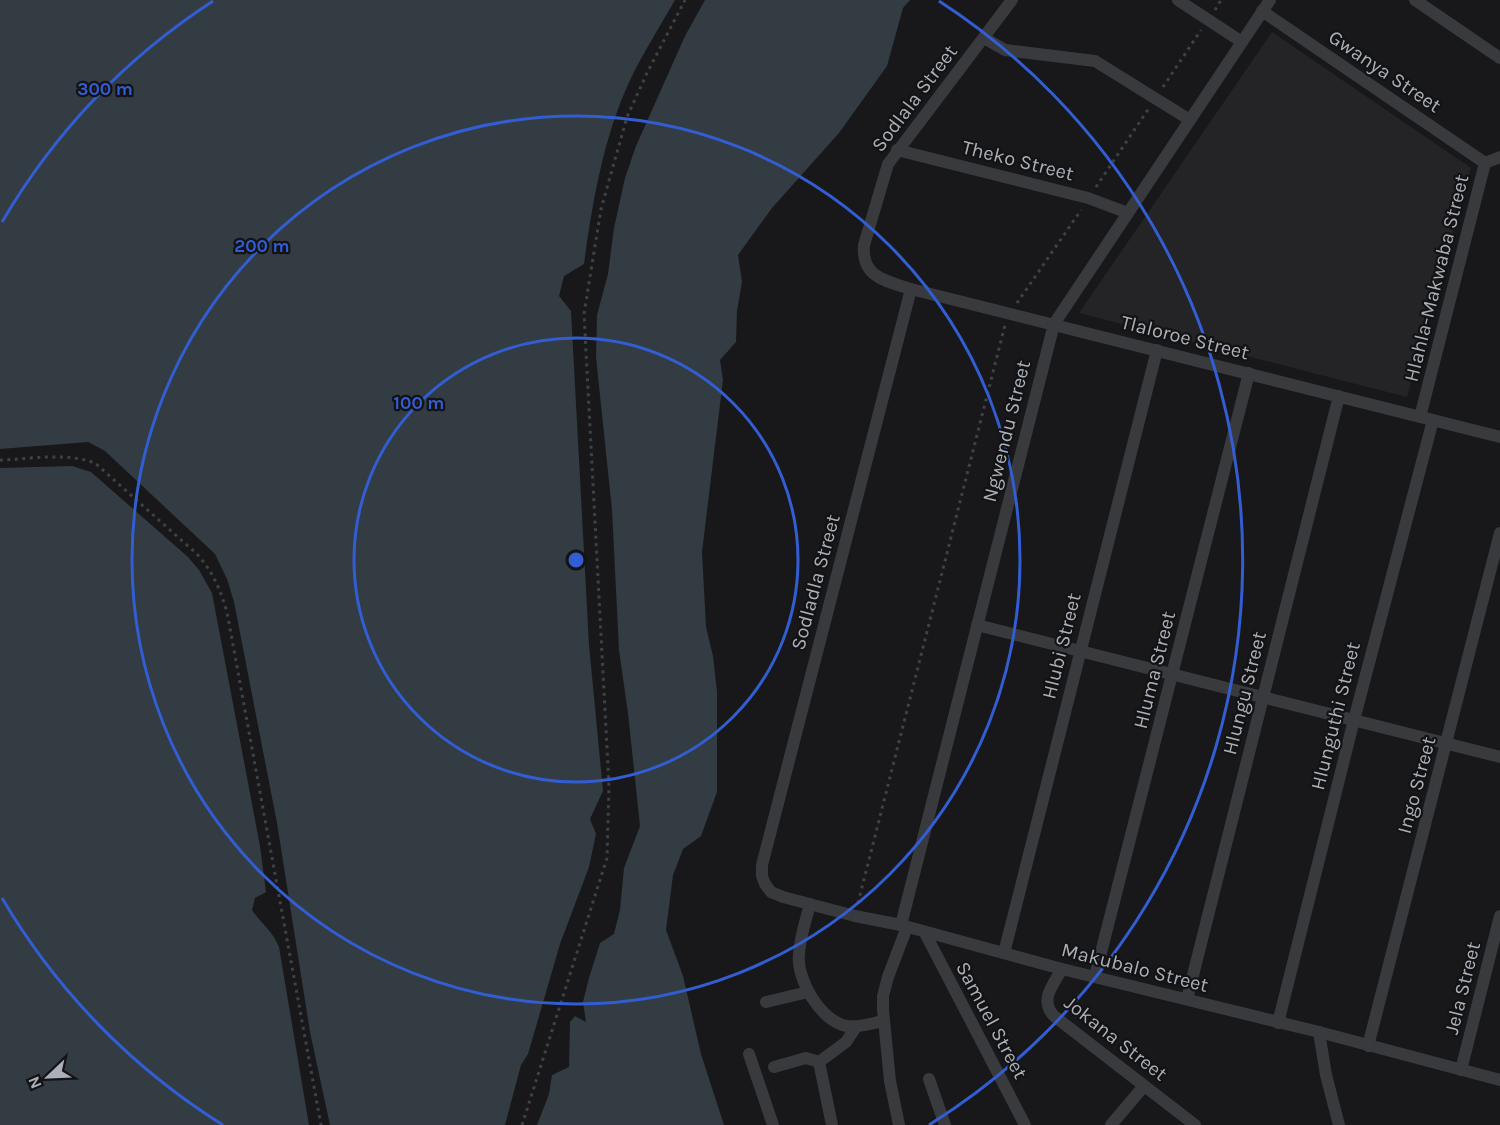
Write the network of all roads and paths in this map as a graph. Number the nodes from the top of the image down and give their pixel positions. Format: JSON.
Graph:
{"nodes":[{"id":1,"x":685,"y":0,"type":"edge"},
{"id":2,"x":1012,"y":0,"type":"edge"},
{"id":3,"x":1178,"y":0,"type":"edge"},
{"id":4,"x":1221,"y":0,"type":"edge"},
{"id":5,"x":1270,"y":0,"type":"edge"},
{"id":6,"x":1415,"y":0,"type":"edge"},
{"id":7,"x":1262,"y":11,"type":"junction"},
{"id":8,"x":1208,"y":20,"type":"junction"},
{"id":9,"x":984,"y":38,"type":"junction"},
{"id":10,"x":1242,"y":42,"type":"junction"},
{"id":11,"x":1500,"y":57,"type":"edge"},
{"id":12,"x":1155,"y":98,"type":"junction"},
{"id":13,"x":1190,"y":120,"type":"junction"},
{"id":14,"x":897,"y":150,"type":"junction"},
{"id":15,"x":1500,"y":157,"type":"edge"},
{"id":16,"x":1485,"y":164,"type":"junction"},
{"id":17,"x":1088,"y":198,"type":"junction"},
{"id":18,"x":1128,"y":213,"type":"junction"},
{"id":19,"x":866,"y":265,"type":"joint"},
{"id":20,"x":911,"y":289,"type":"junction"},
{"id":21,"x":1010,"y":312,"type":"junction"},
{"id":22,"x":1054,"y":324,"type":"junction"},
{"id":23,"x":1157,"y":350,"type":"junction"},
{"id":24,"x":1249,"y":373,"type":"junction"},
{"id":25,"x":1339,"y":396,"type":"junction"},
{"id":26,"x":1420,"y":417,"type":"junction"},
{"id":27,"x":1433,"y":420,"type":"junction"},
{"id":28,"x":1500,"y":437,"type":"edge"},
{"id":29,"x":0,"y":460,"type":"edge"},
{"id":30,"x":1500,"y":532,"type":"edge"},
{"id":31,"x":977,"y":625,"type":"junction"},
{"id":32,"x":1080,"y":651,"type":"junction"},
{"id":33,"x":1173,"y":675,"type":"junction"},
{"id":34,"x":1263,"y":697,"type":"junction"},
{"id":35,"x":1354,"y":720,"type":"junction"},
{"id":36,"x":1447,"y":744,"type":"junction"},
{"id":37,"x":1500,"y":757,"type":"edge"},
{"id":38,"x":765,"y":884,"type":"joint"},
{"id":39,"x":810,"y":904,"type":"junction"},
{"id":40,"x":855,"y":916,"type":"junction"},
{"id":41,"x":1500,"y":916,"type":"edge"},
{"id":42,"x":904,"y":926,"type":"junction"},
{"id":43,"x":925,"y":933,"type":"junction"},
{"id":44,"x":1004,"y":953,"type":"junction"},
{"id":45,"x":1062,"y":969,"type":"junction"},
{"id":46,"x":1095,"y":976,"type":"junction"},
{"id":47,"x":808,"y":992,"type":"junction"},
{"id":48,"x":1186,"y":999,"type":"junction"},
{"id":49,"x":766,"y":1002,"type":"dead end"},
{"id":50,"x":884,"y":1021,"type":"junction"},
{"id":51,"x":1278,"y":1023,"type":"junction"},
{"id":52,"x":856,"y":1027,"type":"junction"},
{"id":53,"x":1319,"y":1032,"type":"junction"},
{"id":54,"x":1368,"y":1046,"type":"junction"},
{"id":55,"x":749,"y":1054,"type":"dead end"},
{"id":56,"x":819,"y":1062,"type":"junction"},
{"id":57,"x":774,"y":1067,"type":"dead end"},
{"id":58,"x":1461,"y":1070,"type":"junction"},
{"id":59,"x":929,"y":1079,"type":"dead end"},
{"id":60,"x":1500,"y":1080,"type":"edge"},
{"id":61,"x":1144,"y":1086,"type":"junction"},
{"id":62,"x":321,"y":1125,"type":"edge"},
{"id":63,"x":522,"y":1125,"type":"edge"},
{"id":64,"x":773,"y":1125,"type":"edge"},
{"id":65,"x":832,"y":1125,"type":"edge"},
{"id":66,"x":899,"y":1125,"type":"edge"},
{"id":67,"x":945,"y":1125,"type":"edge"},
{"id":68,"x":1026,"y":1125,"type":"edge"},
{"id":69,"x":1111,"y":1125,"type":"edge"},
{"id":70,"x":1195,"y":1125,"type":"edge"},
{"id":71,"x":1339,"y":1125,"type":"edge"}],
"edges":[{"from":1,"to":63,"type":"path"},
{"from":2,"to":9,"type":"street","name":"Sodlala Street"},
{"from":3,"to":8,"type":"street"},
{"from":4,"to":8,"type":"path"},
{"from":5,"to":7,"type":"street","name":"Ngwendu Street"},
{"from":6,"to":11,"type":"street"},
{"from":7,"to":10,"type":"street","name":"Ngwendu Street"},
{"from":7,"to":16,"type":"street","name":"Gwanya Street"},
{"from":8,"to":10,"type":"street"},
{"from":8,"to":12,"type":"path"},
{"from":9,"to":12,"type":"street"},
{"from":9,"to":14,"type":"street","name":"Sodlala Street"},
{"from":10,"to":13,"type":"street","name":"Ngwendu Street"},
{"from":12,"to":13,"type":"street"},
{"from":12,"to":17,"type":"path"},
{"from":13,"to":18,"type":"street","name":"Ngwendu Street"},
{"from":14,"to":17,"type":"street","name":"Theko Street"},
{"from":14,"to":19,"type":"street","name":"Sodlala Street"},
{"from":15,"to":16,"type":"street","name":"Hlahla-Makwaba Street"},
{"from":16,"to":26,"type":"street","name":"Hlahla-Makwaba Street"},
{"from":17,"to":18,"type":"street","name":"Theko Street"},
{"from":17,"to":21,"type":"path"},
{"from":18,"to":22,"type":"street","name":"Ngwendu Street"},
{"from":19,"to":20,"type":"street","name":"Tlaloroe Street"},
{"from":20,"to":21,"type":"street","name":"Tlaloroe Street"},
{"from":20,"to":38,"type":"street","name":"Sodladla Street"},
{"from":21,"to":22,"type":"street","name":"Tlaloroe Street"},
{"from":21,"to":40,"type":"path"},
{"from":22,"to":23,"type":"street","name":"Tlaloroe Street"},
{"from":22,"to":31,"type":"street","name":"Ngwendu Street"},
{"from":23,"to":24,"type":"street","name":"Tlaloroe Street"},
{"from":23,"to":32,"type":"street","name":"Hlubi Street"},
{"from":24,"to":25,"type":"street","name":"Tlaloroe Street"},
{"from":24,"to":33,"type":"street","name":"Hluma Street"},
{"from":25,"to":26,"type":"street","name":"Tlaloroe Street"},
{"from":25,"to":34,"type":"street","name":"Hlungu Street"},
{"from":26,"to":27,"type":"street","name":"Tlaloroe Street"},
{"from":27,"to":28,"type":"street","name":"Tlaloroe Street"},
{"from":27,"to":35,"type":"street","name":"Hlunguthi Street"},
{"from":29,"to":62,"type":"path"},
{"from":30,"to":36,"type":"street","name":"Ingo Street"},
{"from":31,"to":32,"type":"street"},
{"from":31,"to":42,"type":"street","name":"Ngwendu Street"},
{"from":32,"to":33,"type":"street"},
{"from":32,"to":44,"type":"street","name":"Hlubi Street"},
{"from":33,"to":34,"type":"street"},
{"from":33,"to":46,"type":"street","name":"Hluma Street"},
{"from":34,"to":35,"type":"street"},
{"from":34,"to":48,"type":"street","name":"Hlungu Street"},
{"from":35,"to":36,"type":"street"},
{"from":35,"to":51,"type":"street","name":"Hlunguthi Street"},
{"from":36,"to":37,"type":"street"},
{"from":36,"to":54,"type":"street","name":"Ingo Street"},
{"from":38,"to":39,"type":"street","name":"Makubalo Street"},
{"from":39,"to":40,"type":"street","name":"Makubalo Street"},
{"from":39,"to":47,"type":"street"},
{"from":40,"to":42,"type":"street","name":"Makubalo Street"},
{"from":41,"to":58,"type":"street","name":"Jela Street"},
{"from":42,"to":43,"type":"street","name":"Makubalo Street"},
{"from":42,"to":50,"type":"street","name":"Ngwendu Street"},
{"from":43,"to":44,"type":"street","name":"Makubalo Street"},
{"from":43,"to":68,"type":"street","name":"Samuel Street"},
{"from":44,"to":45,"type":"street","name":"Makubalo Street"},
{"from":45,"to":46,"type":"street","name":"Makubalo Street"},
{"from":45,"to":61,"type":"street","name":"Jokana Street"},
{"from":46,"to":48,"type":"street","name":"Makubalo Street"},
{"from":47,"to":49,"type":"street"},
{"from":47,"to":52,"type":"street"},
{"from":48,"to":51,"type":"street","name":"Makubalo Street"},
{"from":50,"to":52,"type":"street"},
{"from":50,"to":66,"type":"street","name":"Ngwendu Street"},
{"from":51,"to":53,"type":"street","name":"Makubalo Street"},
{"from":52,"to":56,"type":"street"},
{"from":53,"to":54,"type":"street","name":"Makubalo Street"},
{"from":53,"to":71,"type":"street"},
{"from":54,"to":58,"type":"street","name":"Makubalo Street"},
{"from":55,"to":64,"type":"street"},
{"from":56,"to":57,"type":"street"},
{"from":56,"to":65,"type":"street"},
{"from":58,"to":60,"type":"street","name":"Makubalo Street"},
{"from":59,"to":67,"type":"street"},
{"from":61,"to":69,"type":"street"},
{"from":61,"to":70,"type":"street","name":"Jokana Street"}]}
